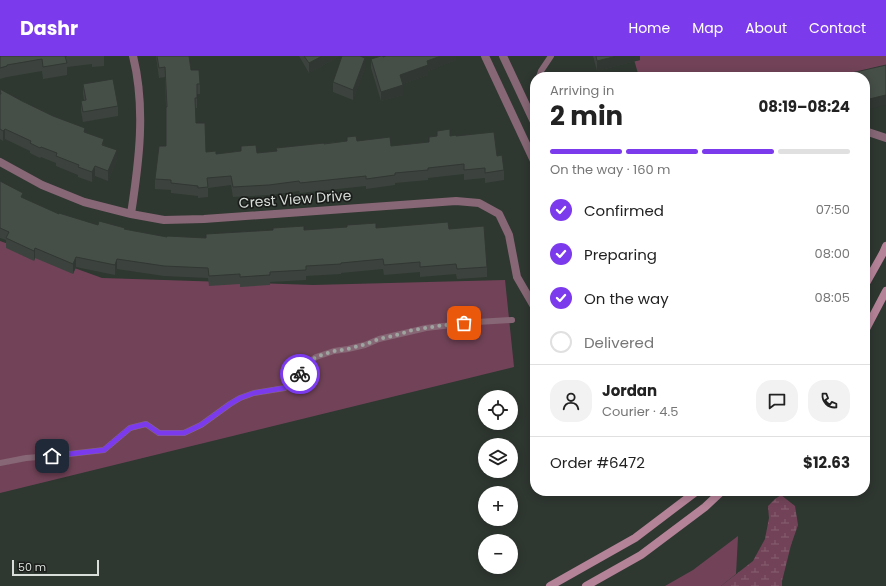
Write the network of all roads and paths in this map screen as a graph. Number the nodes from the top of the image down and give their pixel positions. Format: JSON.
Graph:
{"nodes":[{"id":1,"x":132,"y":56,"type":"edge"},
{"id":2,"x":485,"y":56,"type":"edge"},
{"id":3,"x":503,"y":56,"type":"edge"},
{"id":4,"x":551,"y":56,"type":"edge"},
{"id":5,"x":542,"y":72,"type":"edge"},
{"id":6,"x":530,"y":113,"type":"edge"},
{"id":7,"x":870,"y":133,"type":"edge"},
{"id":8,"x":886,"y":138,"type":"edge"},
{"id":9,"x":530,"y":152,"type":"edge"},
{"id":10,"x":0,"y":162,"type":"edge"},
{"id":11,"x":131,"y":214,"type":"junction"},
{"id":12,"x":886,"y":246,"type":"edge"},
{"id":13,"x":870,"y":276,"type":"edge"},
{"id":14,"x":886,"y":291,"type":"edge"},
{"id":15,"x":530,"y":299,"type":"edge"},
{"id":16,"x":512,"y":320,"type":"dead end"},
{"id":17,"x":870,"y":321,"type":"edge"},
{"id":18,"x":0,"y":463,"type":"edge"},
{"id":19,"x":690,"y":496,"type":"edge"},
{"id":20,"x":717,"y":496,"type":"edge"},
{"id":21,"x":550,"y":586,"type":"edge"},
{"id":22,"x":586,"y":586,"type":"edge"}],
"edges":[{"from":1,"to":11,"type":"street"},
{"from":2,"to":9,"type":"street"},
{"from":3,"to":6,"type":"street"},
{"from":4,"to":5,"type":"lane"},
{"from":7,"to":8,"type":"street"},
{"from":10,"to":11,"type":"street","name":"Crest View Drive"},
{"from":11,"to":15,"type":"street","name":"Crest View Drive"},
{"from":12,"to":13,"type":"main road"},
{"from":14,"to":17,"type":"main road"},
{"from":16,"to":18,"type":"lane"},
{"from":19,"to":21,"type":"main road"},
{"from":20,"to":22,"type":"main road"}]}
